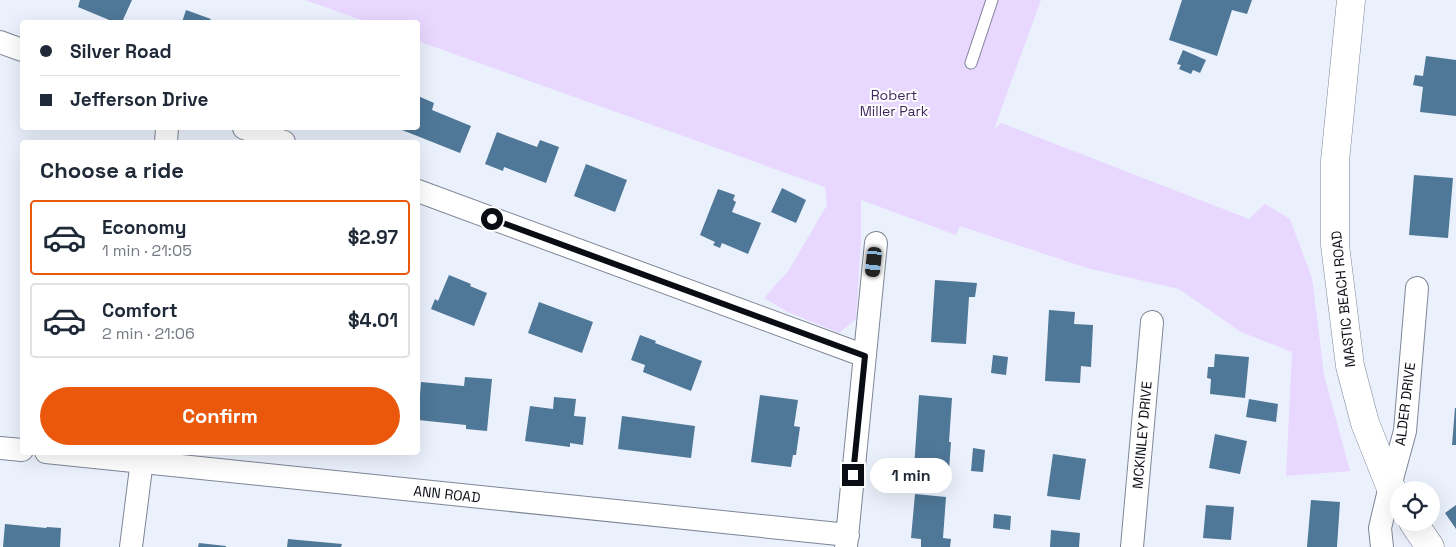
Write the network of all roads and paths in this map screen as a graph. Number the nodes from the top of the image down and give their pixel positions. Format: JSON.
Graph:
{"nodes":[{"id":1,"x":992,"y":0,"type":"edge"},
{"id":2,"x":1351,"y":0,"type":"edge"},
{"id":3,"x":0,"y":42,"type":"edge"},
{"id":4,"x":20,"y":49,"type":"edge"},
{"id":5,"x":971,"y":64,"type":"dead end"},
{"id":6,"x":250,"y":130,"type":"edge"},
{"id":7,"x":278,"y":140,"type":"edge"},
{"id":8,"x":420,"y":193,"type":"edge"},
{"id":9,"x":876,"y":243,"type":"dead end"},
{"id":10,"x":1417,"y":288,"type":"dead end"},
{"id":11,"x":1152,"y":322,"type":"dead end"},
{"id":12,"x":865,"y":356,"type":"junction"},
{"id":13,"x":0,"y":448,"type":"edge"},
{"id":14,"x":20,"y":450,"type":"edge"},
{"id":15,"x":104,"y":455,"type":"edge"},
{"id":16,"x":142,"y":457,"type":"edge"},
{"id":17,"x":1396,"y":481,"type":"edge"},
{"id":18,"x":1390,"y":483,"type":"edge"},
{"id":19,"x":1390,"y":503,"type":"edge"},
{"id":20,"x":1418,"y":531,"type":"edge"},
{"id":21,"x":847,"y":541,"type":"edge"},
{"id":22,"x":131,"y":547,"type":"edge"},
{"id":23,"x":1132,"y":547,"type":"edge"},
{"id":24,"x":1382,"y":547,"type":"edge"},
{"id":25,"x":1430,"y":547,"type":"edge"}],
"edges":[{"from":1,"to":5,"type":"lane"},
{"from":2,"to":18,"type":"street","name":"MASTIC BEACH ROAD"},
{"from":3,"to":4,"type":"street"},
{"from":6,"to":7,"type":"street"},
{"from":8,"to":12,"type":"street"},
{"from":9,"to":12,"type":"street"},
{"from":10,"to":17,"type":"street","name":"ALDER DRIVE"},
{"from":11,"to":23,"type":"street","name":"MCKINLEY DRIVE"},
{"from":12,"to":21,"type":"street"},
{"from":13,"to":14,"type":"street"},
{"from":15,"to":16,"type":"street","name":"ANN ROAD"},
{"from":16,"to":21,"type":"street","name":"ANN ROAD"},
{"from":16,"to":22,"type":"street"},
{"from":19,"to":24,"type":"street","name":"ALDER DRIVE"},
{"from":20,"to":25,"type":"street"}]}
